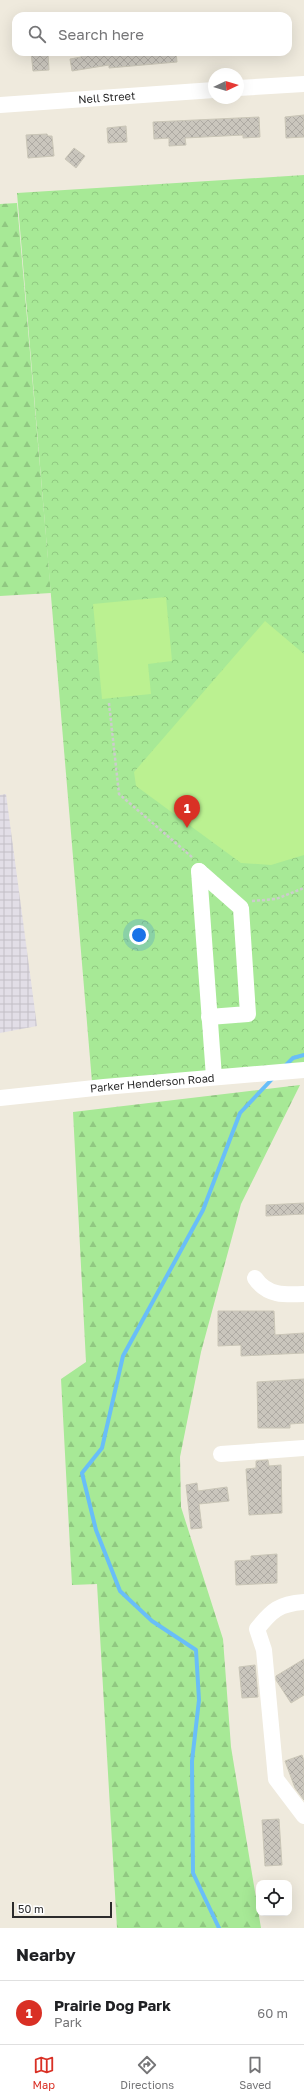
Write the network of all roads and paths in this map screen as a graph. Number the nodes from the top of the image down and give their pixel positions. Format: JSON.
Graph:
{"nodes":[{"id":1,"x":304,"y":84,"type":"edge"},
{"id":2,"x":244,"y":88,"type":"edge"},
{"id":3,"x":208,"y":90,"type":"edge"},
{"id":4,"x":0,"y":105,"type":"edge"},
{"id":5,"x":109,"y":703,"type":"dead end"},
{"id":6,"x":198,"y":862,"type":"dead end"},
{"id":7,"x":304,"y":888,"type":"edge"},
{"id":8,"x":245,"y":901,"type":"dead end"},
{"id":9,"x":210,"y":1017,"type":"junction"},
{"id":10,"x":304,"y":1070,"type":"edge"},
{"id":11,"x":214,"y":1077,"type":"junction"},
{"id":12,"x":0,"y":1098,"type":"edge"},
{"id":13,"x":255,"y":1278,"type":"dead end"},
{"id":14,"x":304,"y":1294,"type":"edge"},
{"id":15,"x":304,"y":1448,"type":"edge"},
{"id":16,"x":221,"y":1454,"type":"dead end"},
{"id":17,"x":304,"y":1602,"type":"edge"},
{"id":18,"x":304,"y":1816,"type":"edge"}],
"edges":[{"from":1,"to":2,"type":"street"},
{"from":3,"to":4,"type":"street","name":"Nell Street"},
{"from":5,"to":6,"type":"path"},
{"from":7,"to":8,"type":"path"},
{"from":9,"to":9,"type":"street"},
{"from":9,"to":11,"type":"street"},
{"from":10,"to":11,"type":"street","name":"Parker Henderson Road"},
{"from":11,"to":12,"type":"street","name":"Parker Henderson Road"},
{"from":13,"to":14,"type":"street"},
{"from":15,"to":16,"type":"street"},
{"from":17,"to":18,"type":"street"}]}
